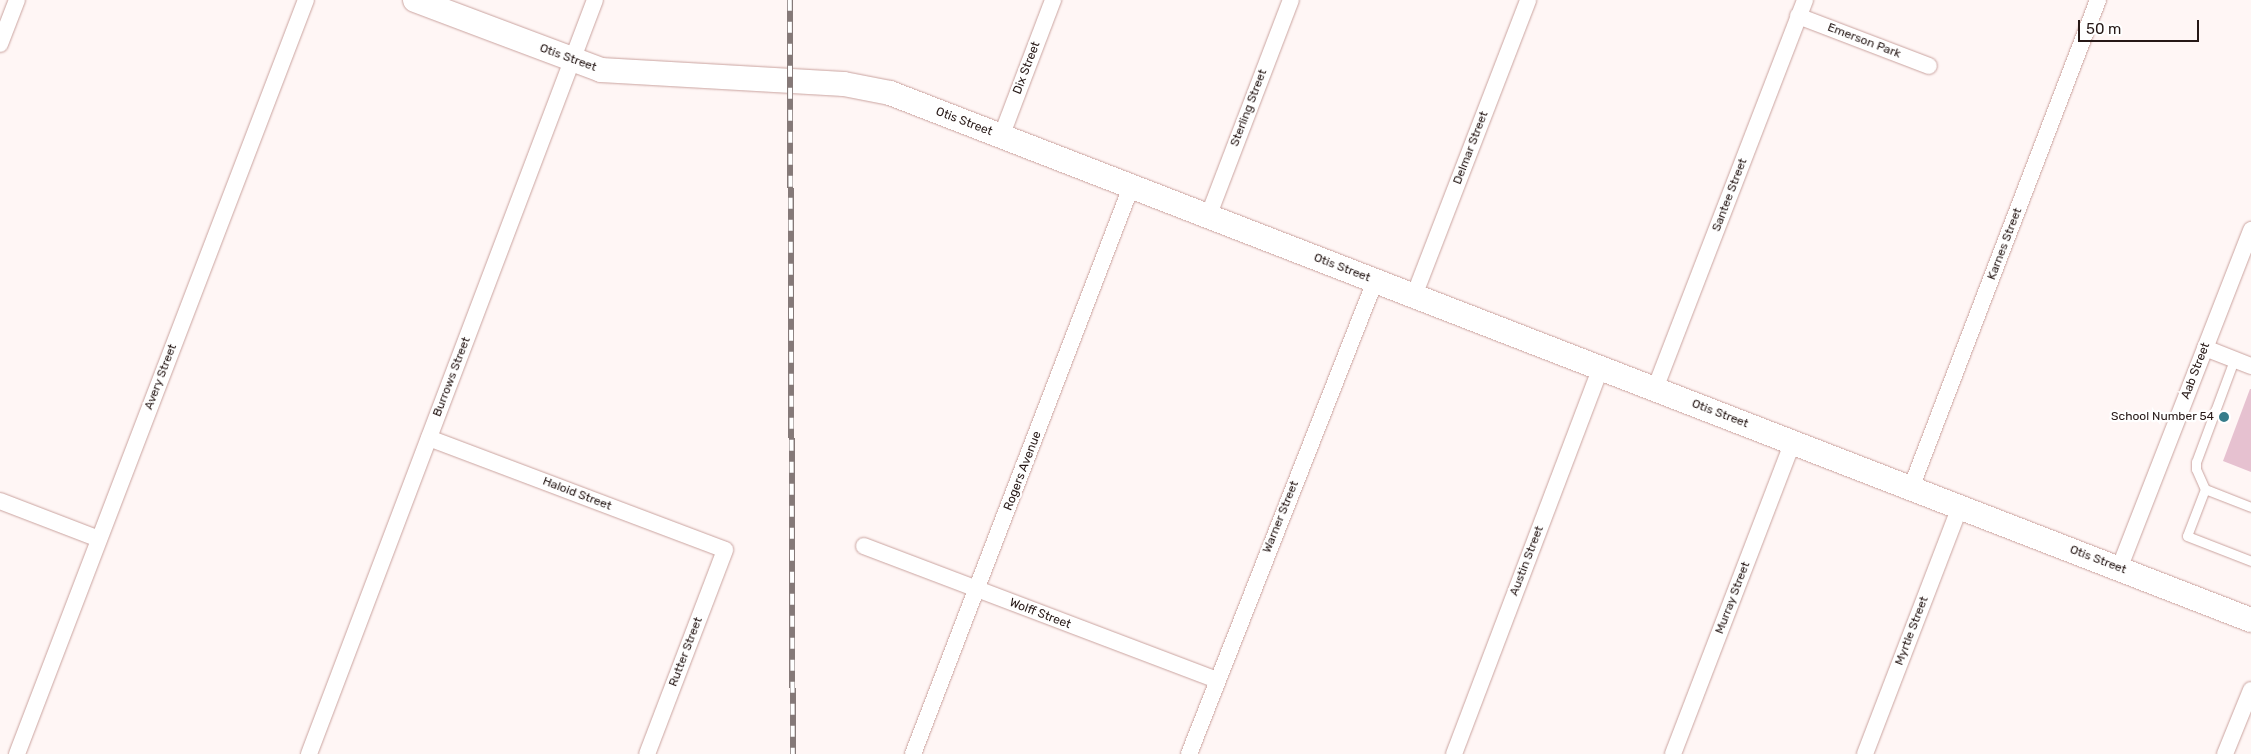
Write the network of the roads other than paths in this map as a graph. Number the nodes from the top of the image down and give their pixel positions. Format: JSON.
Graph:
{"nodes":[{"id":1,"x":17,"y":0,"type":"edge"},
{"id":2,"x":306,"y":0,"type":"edge"},
{"id":3,"x":414,"y":0,"type":"edge"},
{"id":4,"x":595,"y":0,"type":"edge"},
{"id":5,"x":1053,"y":0,"type":"edge"},
{"id":6,"x":1291,"y":0,"type":"edge"},
{"id":7,"x":1528,"y":0,"type":"edge"},
{"id":8,"x":1805,"y":0,"type":"edge"},
{"id":9,"x":2098,"y":0,"type":"edge"},
{"id":10,"x":1798,"y":16,"type":"junction"},
{"id":11,"x":0,"y":44,"type":"edge"},
{"id":12,"x":572,"y":60,"type":"junction"},
{"id":13,"x":1929,"y":66,"type":"dead end"},
{"id":14,"x":1001,"y":137,"type":"junction"},
{"id":15,"x":1131,"y":187,"type":"junction"},
{"id":16,"x":1208,"y":217,"type":"junction"},
{"id":17,"x":2251,"y":230,"type":"edge"},
{"id":18,"x":1375,"y":281,"type":"junction"},
{"id":19,"x":1414,"y":296,"type":"junction"},
{"id":20,"x":2206,"y":348,"type":"junction"},
{"id":21,"x":2234,"y":360,"type":"junction"},
{"id":22,"x":2251,"y":366,"type":"edge"},
{"id":23,"x":1601,"y":368,"type":"junction"},
{"id":24,"x":1655,"y":389,"type":"junction"},
{"id":25,"x":429,"y":438,"type":"junction"},
{"id":26,"x":1793,"y":442,"type":"junction"},
{"id":27,"x":1910,"y":488,"type":"junction"},
{"id":28,"x":2205,"y":489,"type":"junction"},
{"id":29,"x":0,"y":501,"type":"edge"},
{"id":30,"x":1960,"y":507,"type":"junction"},
{"id":31,"x":2251,"y":508,"type":"edge"},
{"id":32,"x":99,"y":540,"type":"junction"},
{"id":33,"x":864,"y":546,"type":"dead end"},
{"id":34,"x":725,"y":550,"type":"joint"},
{"id":35,"x":2251,"y":561,"type":"edge"},
{"id":36,"x":2119,"y":569,"type":"junction"},
{"id":37,"x":978,"y":591,"type":"junction"},
{"id":38,"x":2251,"y":620,"type":"edge"},
{"id":39,"x":1217,"y":680,"type":"junction"},
{"id":40,"x":2251,"y":690,"type":"edge"},
{"id":41,"x":1870,"y":752,"type":"edge"},
{"id":42,"x":17,"y":754,"type":"edge"},
{"id":43,"x":308,"y":754,"type":"edge"},
{"id":44,"x":647,"y":754,"type":"edge"},
{"id":45,"x":913,"y":754,"type":"edge"},
{"id":46,"x":1189,"y":754,"type":"edge"},
{"id":47,"x":1454,"y":754,"type":"edge"},
{"id":48,"x":1673,"y":754,"type":"edge"},
{"id":49,"x":2226,"y":754,"type":"edge"}],
"edges":[{"from":1,"to":11,"type":"street"},
{"from":2,"to":32,"type":"street","name":"Avery Street"},
{"from":3,"to":12,"type":"street","name":"Otis Street"},
{"from":4,"to":12,"type":"street","name":"Burrows Street"},
{"from":5,"to":14,"type":"street","name":"Dix Street"},
{"from":6,"to":16,"type":"street","name":"Sterling Street"},
{"from":7,"to":19,"type":"street","name":"Delmar Street"},
{"from":8,"to":10,"type":"street","name":"Santee Street"},
{"from":9,"to":27,"type":"street","name":"Karnes Street"},
{"from":10,"to":13,"type":"street","name":"Emerson Park"},
{"from":10,"to":24,"type":"street","name":"Santee Street"},
{"from":12,"to":14,"type":"street","name":"Otis Street"},
{"from":12,"to":25,"type":"street","name":"Burrows Street"},
{"from":14,"to":15,"type":"street","name":"Otis Street"},
{"from":15,"to":16,"type":"street","name":"Otis Street"},
{"from":15,"to":37,"type":"street","name":"Rogers Avenue"},
{"from":16,"to":18,"type":"street","name":"Otis Street"},
{"from":17,"to":20,"type":"street","name":"Aab Street"},
{"from":18,"to":19,"type":"street","name":"Otis Street"},
{"from":18,"to":39,"type":"street","name":"Warner Street"},
{"from":19,"to":23,"type":"street","name":"Otis Street"},
{"from":20,"to":21,"type":"street"},
{"from":20,"to":36,"type":"street","name":"Aab Street"},
{"from":21,"to":22,"type":"street"},
{"from":21,"to":28,"type":"lane"},
{"from":23,"to":24,"type":"street","name":"Otis Street"},
{"from":23,"to":47,"type":"street","name":"Austin Street"},
{"from":24,"to":26,"type":"street","name":"Otis Street"},
{"from":25,"to":34,"type":"street","name":"Haloid Street"},
{"from":25,"to":43,"type":"street","name":"Burrows Street"},
{"from":26,"to":27,"type":"street","name":"Otis Street"},
{"from":26,"to":48,"type":"street","name":"Murray Street"},
{"from":27,"to":30,"type":"street","name":"Otis Street"},
{"from":28,"to":31,"type":"lane"},
{"from":28,"to":35,"type":"lane"},
{"from":29,"to":32,"type":"street"},
{"from":30,"to":36,"type":"street","name":"Otis Street"},
{"from":30,"to":41,"type":"street","name":"Myrtle Street"},
{"from":32,"to":42,"type":"street","name":"Avery Street"},
{"from":33,"to":37,"type":"street","name":"Wolff Street"},
{"from":34,"to":44,"type":"street","name":"Rutter Street"},
{"from":36,"to":38,"type":"street","name":"Otis Street"},
{"from":37,"to":39,"type":"street","name":"Wolff Street"},
{"from":37,"to":45,"type":"street","name":"Rogers Avenue"},
{"from":39,"to":46,"type":"street","name":"Warner Street"},
{"from":40,"to":49,"type":"street"}]}
